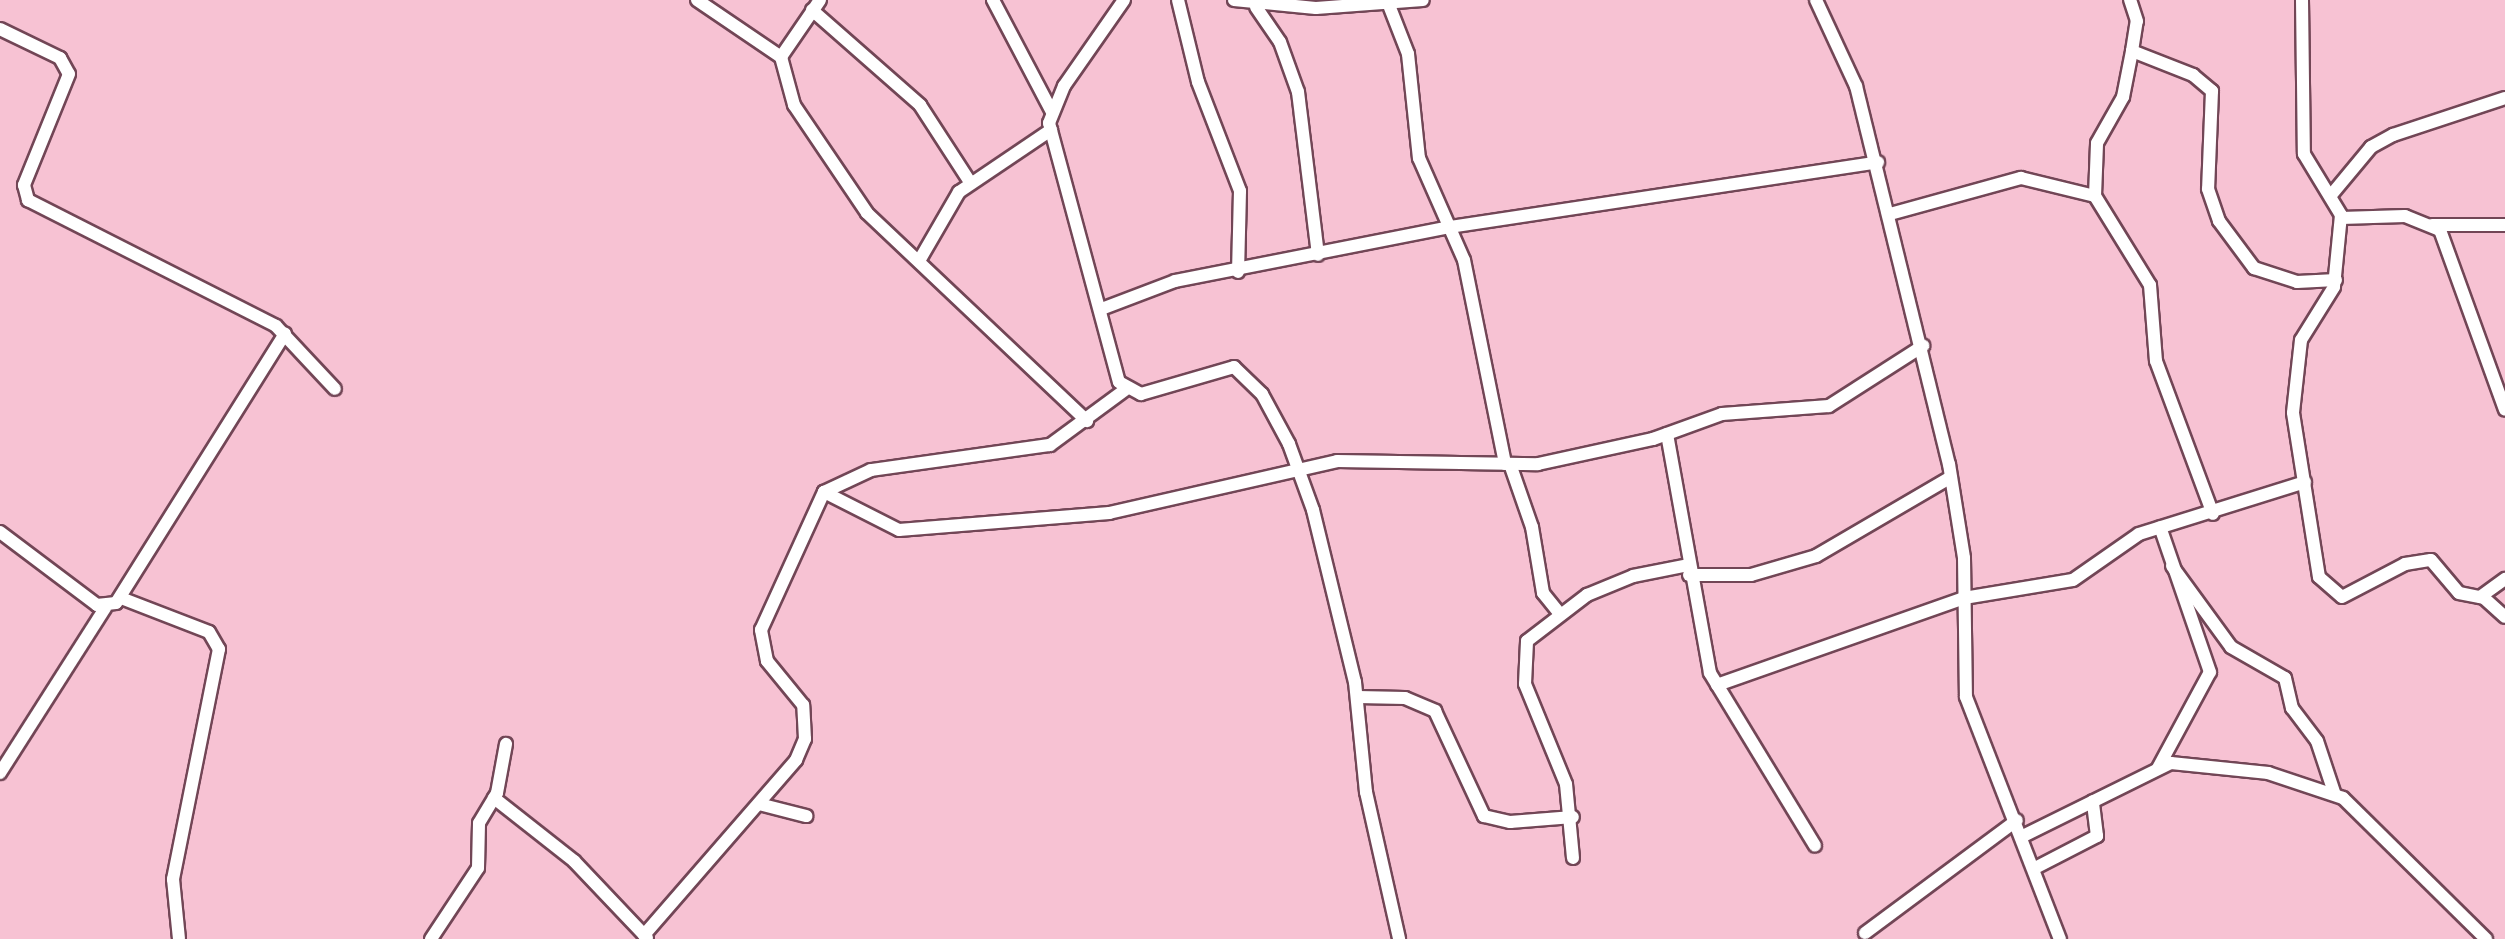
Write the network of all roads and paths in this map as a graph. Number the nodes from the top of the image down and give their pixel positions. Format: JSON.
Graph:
{"nodes":[{"id":1,"x":697,"y":0,"type":"edge"},
{"id":2,"x":993,"y":0,"type":"edge"},
{"id":3,"x":1124,"y":0,"type":"edge"},
{"id":4,"x":1178,"y":0,"type":"edge"},
{"id":5,"x":1234,"y":0,"type":"edge"},
{"id":6,"x":1423,"y":0,"type":"edge"},
{"id":7,"x":1816,"y":0,"type":"edge"},
{"id":8,"x":2130,"y":0,"type":"edge"},
{"id":9,"x":2302,"y":0,"type":"edge"},
{"id":10,"x":1388,"y":1,"type":"edge"},
{"id":11,"x":816,"y":5,"type":"edge"},
{"id":12,"x":1256,"y":7,"type":"junction"},
{"id":13,"x":0,"y":29,"type":"edge"},
{"id":14,"x":2132,"y":51,"type":"junction"},
{"id":15,"x":781,"y":57,"type":"junction"},
{"id":16,"x":2505,"y":98,"type":"edge"},
{"id":17,"x":1052,"y":112,"type":"junction"},
{"id":18,"x":1051,"y":130,"type":"junction"},
{"id":19,"x":1878,"y":162,"type":"junction"},
{"id":20,"x":970,"y":182,"type":"junction"},
{"id":21,"x":2332,"y":194,"type":"junction"},
{"id":22,"x":2095,"y":196,"type":"junction"},
{"id":23,"x":1890,"y":214,"type":"junction"},
{"id":24,"x":2341,"y":218,"type":"junction"},
{"id":25,"x":2432,"y":225,"type":"junction"},
{"id":26,"x":2505,"y":225,"type":"edge"},
{"id":27,"x":1450,"y":227,"type":"junction"},
{"id":28,"x":1318,"y":255,"type":"junction"},
{"id":29,"x":919,"y":261,"type":"junction"},
{"id":30,"x":1238,"y":272,"type":"junction"},
{"id":31,"x":2336,"y":280,"type":"junction"},
{"id":32,"x":1104,"y":308,"type":"junction"},
{"id":33,"x":285,"y":334,"type":"junction"},
{"id":34,"x":1923,"y":346,"type":"junction"},
{"id":35,"x":335,"y":389,"type":"dead end"},
{"id":36,"x":1125,"y":390,"type":"junction"},
{"id":37,"x":2505,"y":410,"type":"edge"},
{"id":38,"x":1087,"y":421,"type":"junction"},
{"id":39,"x":1667,"y":434,"type":"junction"},
{"id":40,"x":1508,"y":464,"type":"junction"},
{"id":41,"x":1298,"y":465,"type":"junction"},
{"id":42,"x":1951,"y":477,"type":"junction"},
{"id":43,"x":2305,"y":482,"type":"junction"},
{"id":44,"x":824,"y":492,"type":"junction"},
{"id":45,"x":2213,"y":514,"type":"junction"},
{"id":46,"x":2160,"y":527,"type":"junction"},
{"id":47,"x":0,"y":532,"type":"edge"},
{"id":48,"x":2172,"y":566,"type":"junction"},
{"id":49,"x":1689,"y":570,"type":"junction"},
{"id":50,"x":2505,"y":579,"type":"edge"},
{"id":51,"x":2480,"y":597,"type":"junction"},
{"id":52,"x":121,"y":598,"type":"junction"},
{"id":53,"x":1964,"y":598,"type":"junction"},
{"id":54,"x":105,"y":608,"type":"junction"},
{"id":55,"x":1559,"y":613,"type":"junction"},
{"id":56,"x":2505,"y":617,"type":"edge"},
{"id":57,"x":1717,"y":685,"type":"junction"},
{"id":58,"x":1358,"y":697,"type":"junction"},
{"id":59,"x":506,"y":744,"type":"dead end"},
{"id":60,"x":2158,"y":768,"type":"junction"},
{"id":61,"x":0,"y":773,"type":"edge"},
{"id":62,"x":2334,"y":792,"type":"junction"},
{"id":63,"x":494,"y":798,"type":"junction"},
{"id":64,"x":2093,"y":801,"type":"junction"},
{"id":65,"x":759,"y":804,"type":"junction"},
{"id":66,"x":806,"y":816,"type":"dead end"},
{"id":67,"x":1573,"y":817,"type":"junction"},
{"id":68,"x":2017,"y":820,"type":"junction"},
{"id":69,"x":2023,"y":836,"type":"junction"},
{"id":70,"x":1815,"y":846,"type":"dead end"},
{"id":71,"x":1573,"y":858,"type":"dead end"},
{"id":72,"x":2035,"y":868,"type":"junction"},
{"id":73,"x":1865,"y":933,"type":"dead end"},
{"id":74,"x":646,"y":937,"type":"edge"},
{"id":75,"x":179,"y":939,"type":"edge"},
{"id":76,"x":431,"y":939,"type":"edge"},
{"id":77,"x":1399,"y":939,"type":"edge"},
{"id":78,"x":2060,"y":939,"type":"edge"},
{"id":79,"x":2486,"y":939,"type":"edge"}],
"edges":[{"from":1,"to":15,"type":"street"},
{"from":2,"to":17,"type":"street"},
{"from":3,"to":17,"type":"street"},
{"from":4,"to":30,"type":"street"},
{"from":5,"to":12,"type":"street"},
{"from":6,"to":10,"type":"street"},
{"from":7,"to":19,"type":"street"},
{"from":8,"to":14,"type":"street"},
{"from":9,"to":21,"type":"street"},
{"from":10,"to":12,"type":"street"},
{"from":10,"to":27,"type":"street"},
{"from":11,"to":15,"type":"street"},
{"from":11,"to":20,"type":"street"},
{"from":12,"to":28,"type":"street"},
{"from":13,"to":33,"type":"street"},
{"from":14,"to":22,"type":"street"},
{"from":14,"to":31,"type":"street"},
{"from":15,"to":29,"type":"street"},
{"from":16,"to":21,"type":"street"},
{"from":17,"to":18,"type":"street"},
{"from":18,"to":20,"type":"street"},
{"from":18,"to":32,"type":"street"},
{"from":19,"to":23,"type":"street"},
{"from":19,"to":27,"type":"street"},
{"from":20,"to":29,"type":"street"},
{"from":21,"to":24,"type":"street"},
{"from":22,"to":23,"type":"street"},
{"from":22,"to":45,"type":"street"},
{"from":23,"to":34,"type":"street"},
{"from":24,"to":25,"type":"street"},
{"from":24,"to":31,"type":"street"},
{"from":25,"to":26,"type":"street"},
{"from":25,"to":37,"type":"street"},
{"from":27,"to":28,"type":"street"},
{"from":27,"to":40,"type":"street"},
{"from":28,"to":30,"type":"street"},
{"from":29,"to":38,"type":"street"},
{"from":30,"to":32,"type":"street"},
{"from":31,"to":43,"type":"street"},
{"from":32,"to":36,"type":"street"},
{"from":33,"to":35,"type":"street"},
{"from":33,"to":52,"type":"street"},
{"from":34,"to":39,"type":"street"},
{"from":34,"to":42,"type":"street"},
{"from":36,"to":38,"type":"street"},
{"from":36,"to":41,"type":"street"},
{"from":38,"to":44,"type":"street"},
{"from":39,"to":40,"type":"street"},
{"from":39,"to":49,"type":"street"},
{"from":40,"to":41,"type":"street"},
{"from":40,"to":55,"type":"street"},
{"from":41,"to":44,"type":"street"},
{"from":41,"to":58,"type":"street"},
{"from":42,"to":49,"type":"street"},
{"from":42,"to":53,"type":"street"},
{"from":43,"to":45,"type":"street"},
{"from":43,"to":51,"type":"street"},
{"from":44,"to":65,"type":"street"},
{"from":45,"to":46,"type":"street"},
{"from":46,"to":48,"type":"street"},
{"from":46,"to":53,"type":"street"},
{"from":47,"to":54,"type":"street"},
{"from":48,"to":60,"type":"street"},
{"from":48,"to":62,"type":"street"},
{"from":49,"to":55,"type":"street"},
{"from":49,"to":57,"type":"street"},
{"from":50,"to":51,"type":"street"},
{"from":51,"to":56,"type":"street"},
{"from":52,"to":54,"type":"street"},
{"from":52,"to":75,"type":"street"},
{"from":53,"to":57,"type":"street"},
{"from":53,"to":68,"type":"street"},
{"from":54,"to":61,"type":"street"},
{"from":55,"to":67,"type":"street"},
{"from":57,"to":70,"type":"street"},
{"from":58,"to":67,"type":"street"},
{"from":58,"to":77,"type":"street"},
{"from":59,"to":63,"type":"street"},
{"from":60,"to":62,"type":"street"},
{"from":60,"to":64,"type":"street"},
{"from":62,"to":79,"type":"street"},
{"from":63,"to":74,"type":"street"},
{"from":63,"to":76,"type":"street"},
{"from":64,"to":69,"type":"street"},
{"from":64,"to":72,"type":"street"},
{"from":65,"to":66,"type":"street"},
{"from":65,"to":74,"type":"street"},
{"from":67,"to":71,"type":"street"},
{"from":68,"to":69,"type":"street"},
{"from":68,"to":73,"type":"street"},
{"from":69,"to":72,"type":"street"},
{"from":72,"to":78,"type":"street"}]}
